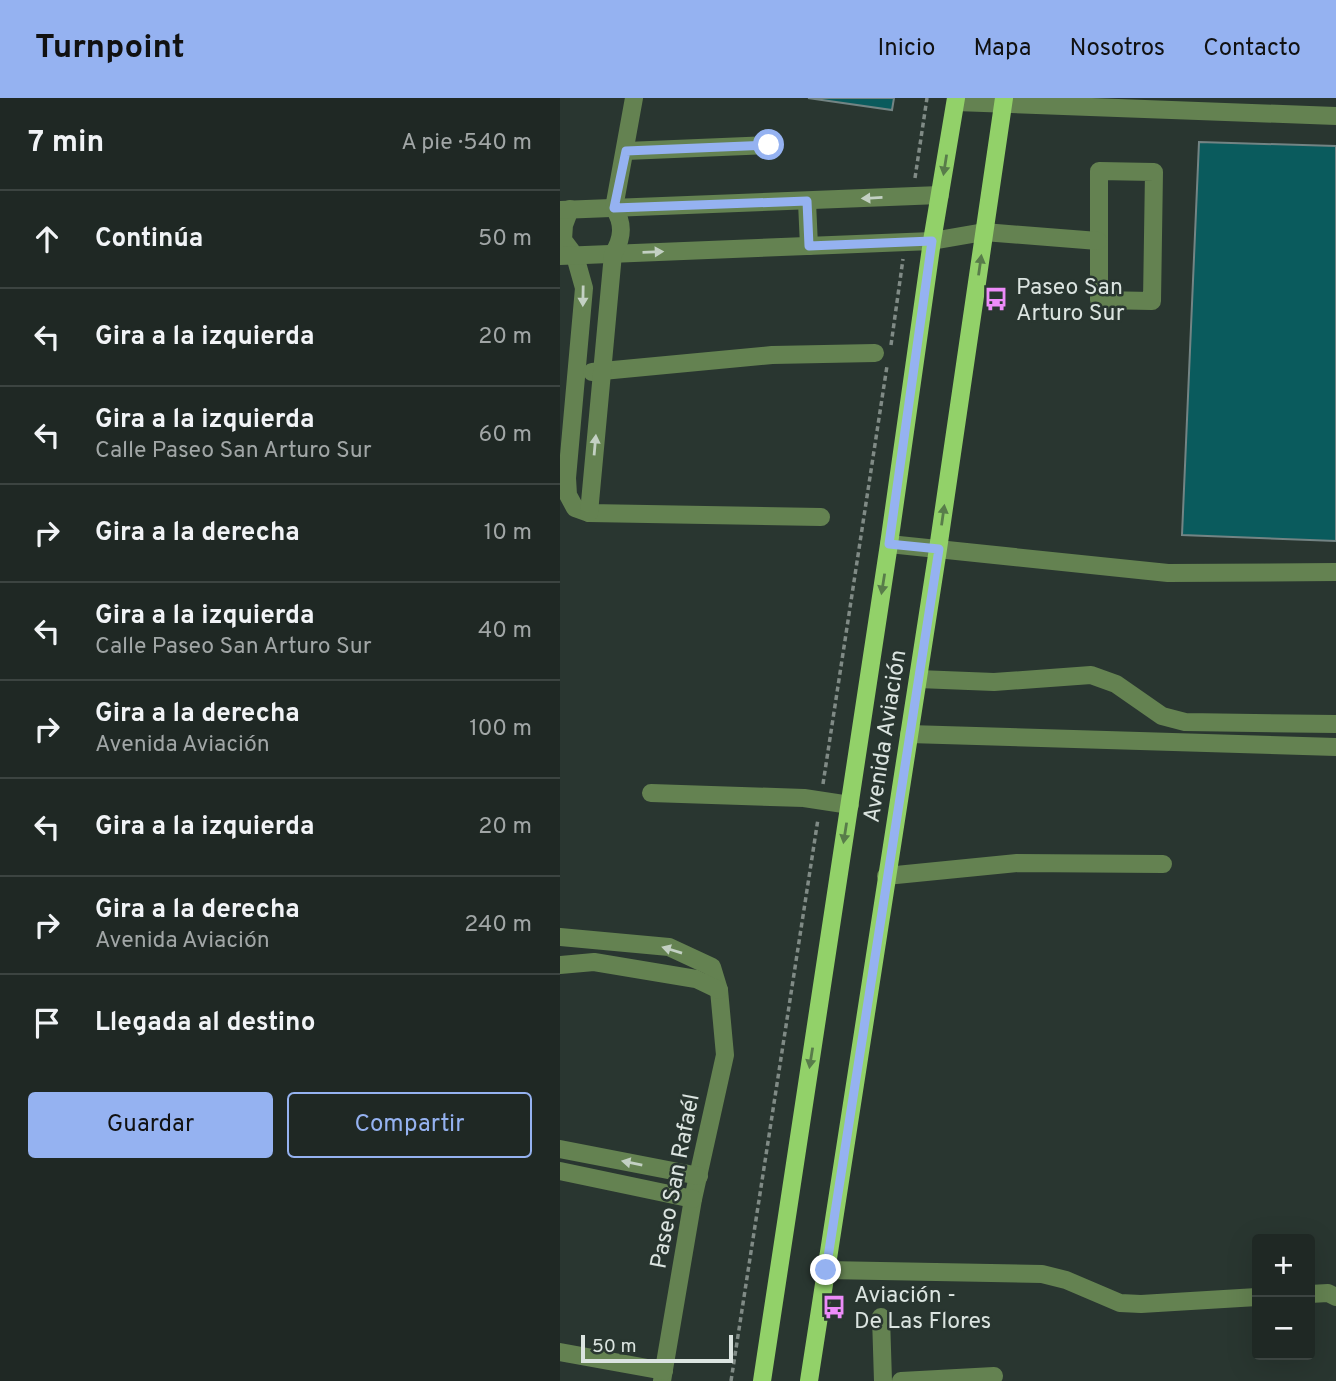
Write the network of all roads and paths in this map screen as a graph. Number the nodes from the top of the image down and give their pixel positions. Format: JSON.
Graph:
{"nodes":[{"id":1,"x":634,"y":98,"type":"edge"},
{"id":2,"x":927,"y":98,"type":"edge"},
{"id":3,"x":956,"y":100,"type":"edge"},
{"id":4,"x":1003,"y":101,"type":"edge"},
{"id":5,"x":1336,"y":116,"type":"edge"},
{"id":6,"x":769,"y":145,"type":"dead end"},
{"id":7,"x":626,"y":151,"type":"junction"},
{"id":8,"x":915,"y":178,"type":"dead end"},
{"id":9,"x":940,"y":195,"type":"junction"},
{"id":10,"x":807,"y":201,"type":"junction"},
{"id":11,"x":614,"y":208,"type":"junction"},
{"id":12,"x":565,"y":210,"type":"edge"},
{"id":13,"x":984,"y":232,"type":"junction"},
{"id":14,"x":932,"y":241,"type":"junction"},
{"id":15,"x":1098,"y":241,"type":"junction"},
{"id":16,"x":809,"y":246,"type":"junction"},
{"id":17,"x":613,"y":254,"type":"junction"},
{"id":18,"x":567,"y":256,"type":"edge"},
{"id":19,"x":903,"y":258,"type":"dead end"},
{"id":20,"x":884,"y":357,"type":"junction"},
{"id":21,"x":577,"y":371,"type":"junction"},
{"id":22,"x":601,"y":372,"type":"junction"},
{"id":23,"x":589,"y":513,"type":"junction"},
{"id":24,"x":821,"y":517,"type":"dead end"},
{"id":25,"x":889,"y":544,"type":"junction"},
{"id":26,"x":939,"y":549,"type":"junction"},
{"id":27,"x":1336,"y":572,"type":"edge"},
{"id":28,"x":918,"y":679,"type":"junction"},
{"id":29,"x":1336,"y":724,"type":"edge"},
{"id":30,"x":909,"y":734,"type":"junction"},
{"id":31,"x":1336,"y":747,"type":"edge"},
{"id":32,"x":822,"y":789,"type":"dead end"},
{"id":33,"x":651,"y":793,"type":"dead end"},
{"id":34,"x":849,"y":805,"type":"junction"},
{"id":35,"x":818,"y":816,"type":"dead end"},
{"id":36,"x":1163,"y":864,"type":"dead end"},
{"id":37,"x":887,"y":876,"type":"junction"},
{"id":38,"x":560,"y":937,"type":"edge"},
{"id":39,"x":560,"y":965,"type":"edge"},
{"id":40,"x":719,"y":990,"type":"junction"},
{"id":41,"x":560,"y":1149,"type":"edge"},
{"id":42,"x":560,"y":1171,"type":"edge"},
{"id":43,"x":698,"y":1176,"type":"junction"},
{"id":44,"x":693,"y":1199,"type":"junction"},
{"id":45,"x":826,"y":1270,"type":"junction"},
{"id":46,"x":1315,"y":1294,"type":"edge"},
{"id":47,"x":1252,"y":1297,"type":"edge"},
{"id":48,"x":1336,"y":1297,"type":"edge"},
{"id":49,"x":881,"y":1317,"type":"dead end"},
{"id":50,"x":560,"y":1352,"type":"edge"},
{"id":51,"x":663,"y":1376,"type":"edge"},
{"id":52,"x":994,"y":1376,"type":"dead end"},
{"id":53,"x":933,"y":1380,"type":"edge"},
{"id":54,"x":731,"y":1381,"type":"edge"},
{"id":55,"x":762,"y":1381,"type":"edge"},
{"id":56,"x":809,"y":1381,"type":"edge"},
{"id":57,"x":883,"y":1381,"type":"edge"},
{"id":58,"x":901,"y":1381,"type":"edge"}],
"edges":[{"from":1,"to":7,"type":"street"},
{"from":2,"to":8,"type":"path"},
{"from":3,"to":4,"type":"street"},
{"from":3,"to":9,"type":"main road","name":"Avenida Aviación","one_way":true},
{"from":4,"to":5,"type":"street"},
{"from":4,"to":13,"type":"main road","name":"Avenida Aviación"},
{"from":6,"to":7,"type":"street"},
{"from":7,"to":11,"type":"street"},
{"from":9,"to":10,"type":"street","one_way":true},
{"from":9,"to":14,"type":"main road","name":"Avenida Aviación"},
{"from":10,"to":11,"type":"street"},
{"from":10,"to":16,"type":"street"},
{"from":11,"to":12,"type":"street"},
{"from":11,"to":17,"type":"street"},
{"from":12,"to":18,"type":"street"},
{"from":13,"to":14,"type":"street"},
{"from":13,"to":15,"type":"street"},
{"from":26,"to":13,"type":"main road","name":"Avenida Aviación","one_way":true},
{"from":14,"to":16,"type":"street"},
{"from":14,"to":25,"type":"main road","name":"Avenida Aviación"},
{"from":15,"to":15,"type":"street"},
{"from":17,"to":16,"type":"street","one_way":true},
{"from":17,"to":18,"type":"street"},
{"from":17,"to":22,"type":"street"},
{"from":18,"to":21,"type":"street","one_way":true},
{"from":19,"to":20,"type":"path"},
{"from":20,"to":22,"type":"street"},
{"from":20,"to":32,"type":"path"},
{"from":21,"to":22,"type":"street"},
{"from":21,"to":23,"type":"street"},
{"from":23,"to":22,"type":"street","one_way":true},
{"from":23,"to":24,"type":"street"},
{"from":25,"to":26,"type":"street"},
{"from":25,"to":34,"type":"main road","name":"Avenida Aviación","one_way":true},
{"from":26,"to":27,"type":"street"},
{"from":26,"to":28,"type":"main road","name":"Avenida Aviación"},
{"from":28,"to":29,"type":"street"},
{"from":28,"to":30,"type":"main road","name":"Avenida Aviación"},
{"from":30,"to":31,"type":"street"},
{"from":30,"to":37,"type":"main road","name":"Avenida Aviación"},
{"from":33,"to":34,"type":"street"},
{"from":34,"to":55,"type":"main road","name":"Avenida Aviación","one_way":true},
{"from":35,"to":54,"type":"path"},
{"from":36,"to":37,"type":"street"},
{"from":37,"to":45,"type":"main road","name":"Avenida Aviación"},
{"from":40,"to":38,"type":"street","name":"Paseo San Rafaél","one_way":true},
{"from":39,"to":40,"type":"street"},
{"from":40,"to":43,"type":"street","name":"Paseo San Rafaél"},
{"from":43,"to":41,"type":"street","one_way":true},
{"from":42,"to":44,"type":"street"},
{"from":43,"to":44,"type":"street","name":"Paseo San Rafaél"},
{"from":44,"to":51,"type":"street","name":"Paseo San Rafaél"},
{"from":45,"to":47,"type":"street"},
{"from":45,"to":56,"type":"main road","name":"Avenida Aviación"},
{"from":46,"to":48,"type":"street"},
{"from":49,"to":57,"type":"street"},
{"from":50,"to":51,"type":"street"},
{"from":52,"to":53,"type":"street"},
{"from":53,"to":58,"type":"street"}]}
